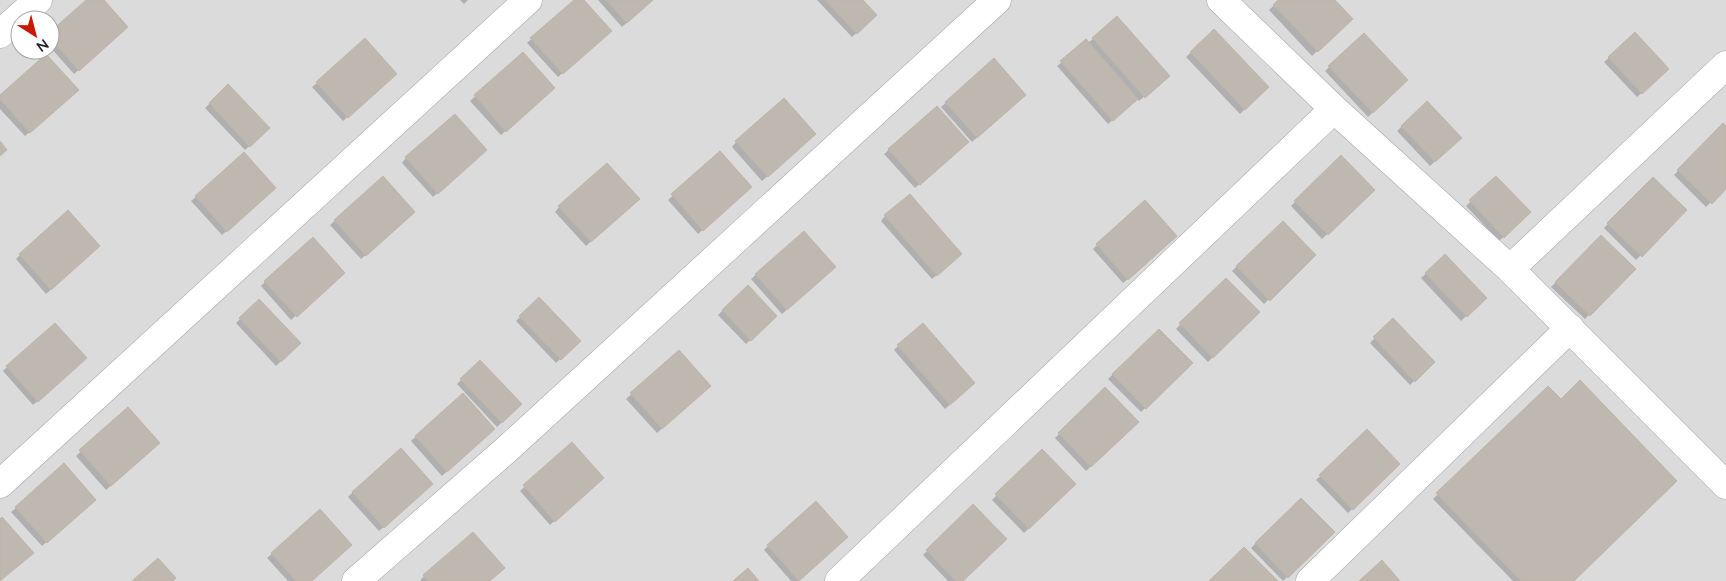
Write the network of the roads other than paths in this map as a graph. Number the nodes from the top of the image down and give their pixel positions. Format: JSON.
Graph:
{"nodes":[{"id":1,"x":38,"y":0,"type":"edge"},
{"id":2,"x":528,"y":0,"type":"edge"},
{"id":3,"x":997,"y":0,"type":"edge"},
{"id":4,"x":1221,"y":0,"type":"edge"},
{"id":5,"x":0,"y":34,"type":"edge"},
{"id":6,"x":1726,"y":65,"type":"edge"},
{"id":7,"x":1334,"y":109,"type":"junction"},
{"id":8,"x":1510,"y":269,"type":"junction"},
{"id":9,"x":1570,"y":328,"type":"junction"},
{"id":10,"x":0,"y":484,"type":"edge"},
{"id":11,"x":1726,"y":485,"type":"edge"},
{"id":12,"x":356,"y":581,"type":"edge"},
{"id":13,"x":839,"y":581,"type":"edge"},
{"id":14,"x":1310,"y":581,"type":"edge"}],
"edges":[{"from":1,"to":5,"type":"street"},
{"from":2,"to":10,"type":"street"},
{"from":3,"to":12,"type":"street"},
{"from":4,"to":7,"type":"street"},
{"from":6,"to":8,"type":"street"},
{"from":7,"to":8,"type":"street"},
{"from":7,"to":13,"type":"street"},
{"from":8,"to":9,"type":"street"},
{"from":9,"to":11,"type":"street"},
{"from":9,"to":14,"type":"street"}]}
